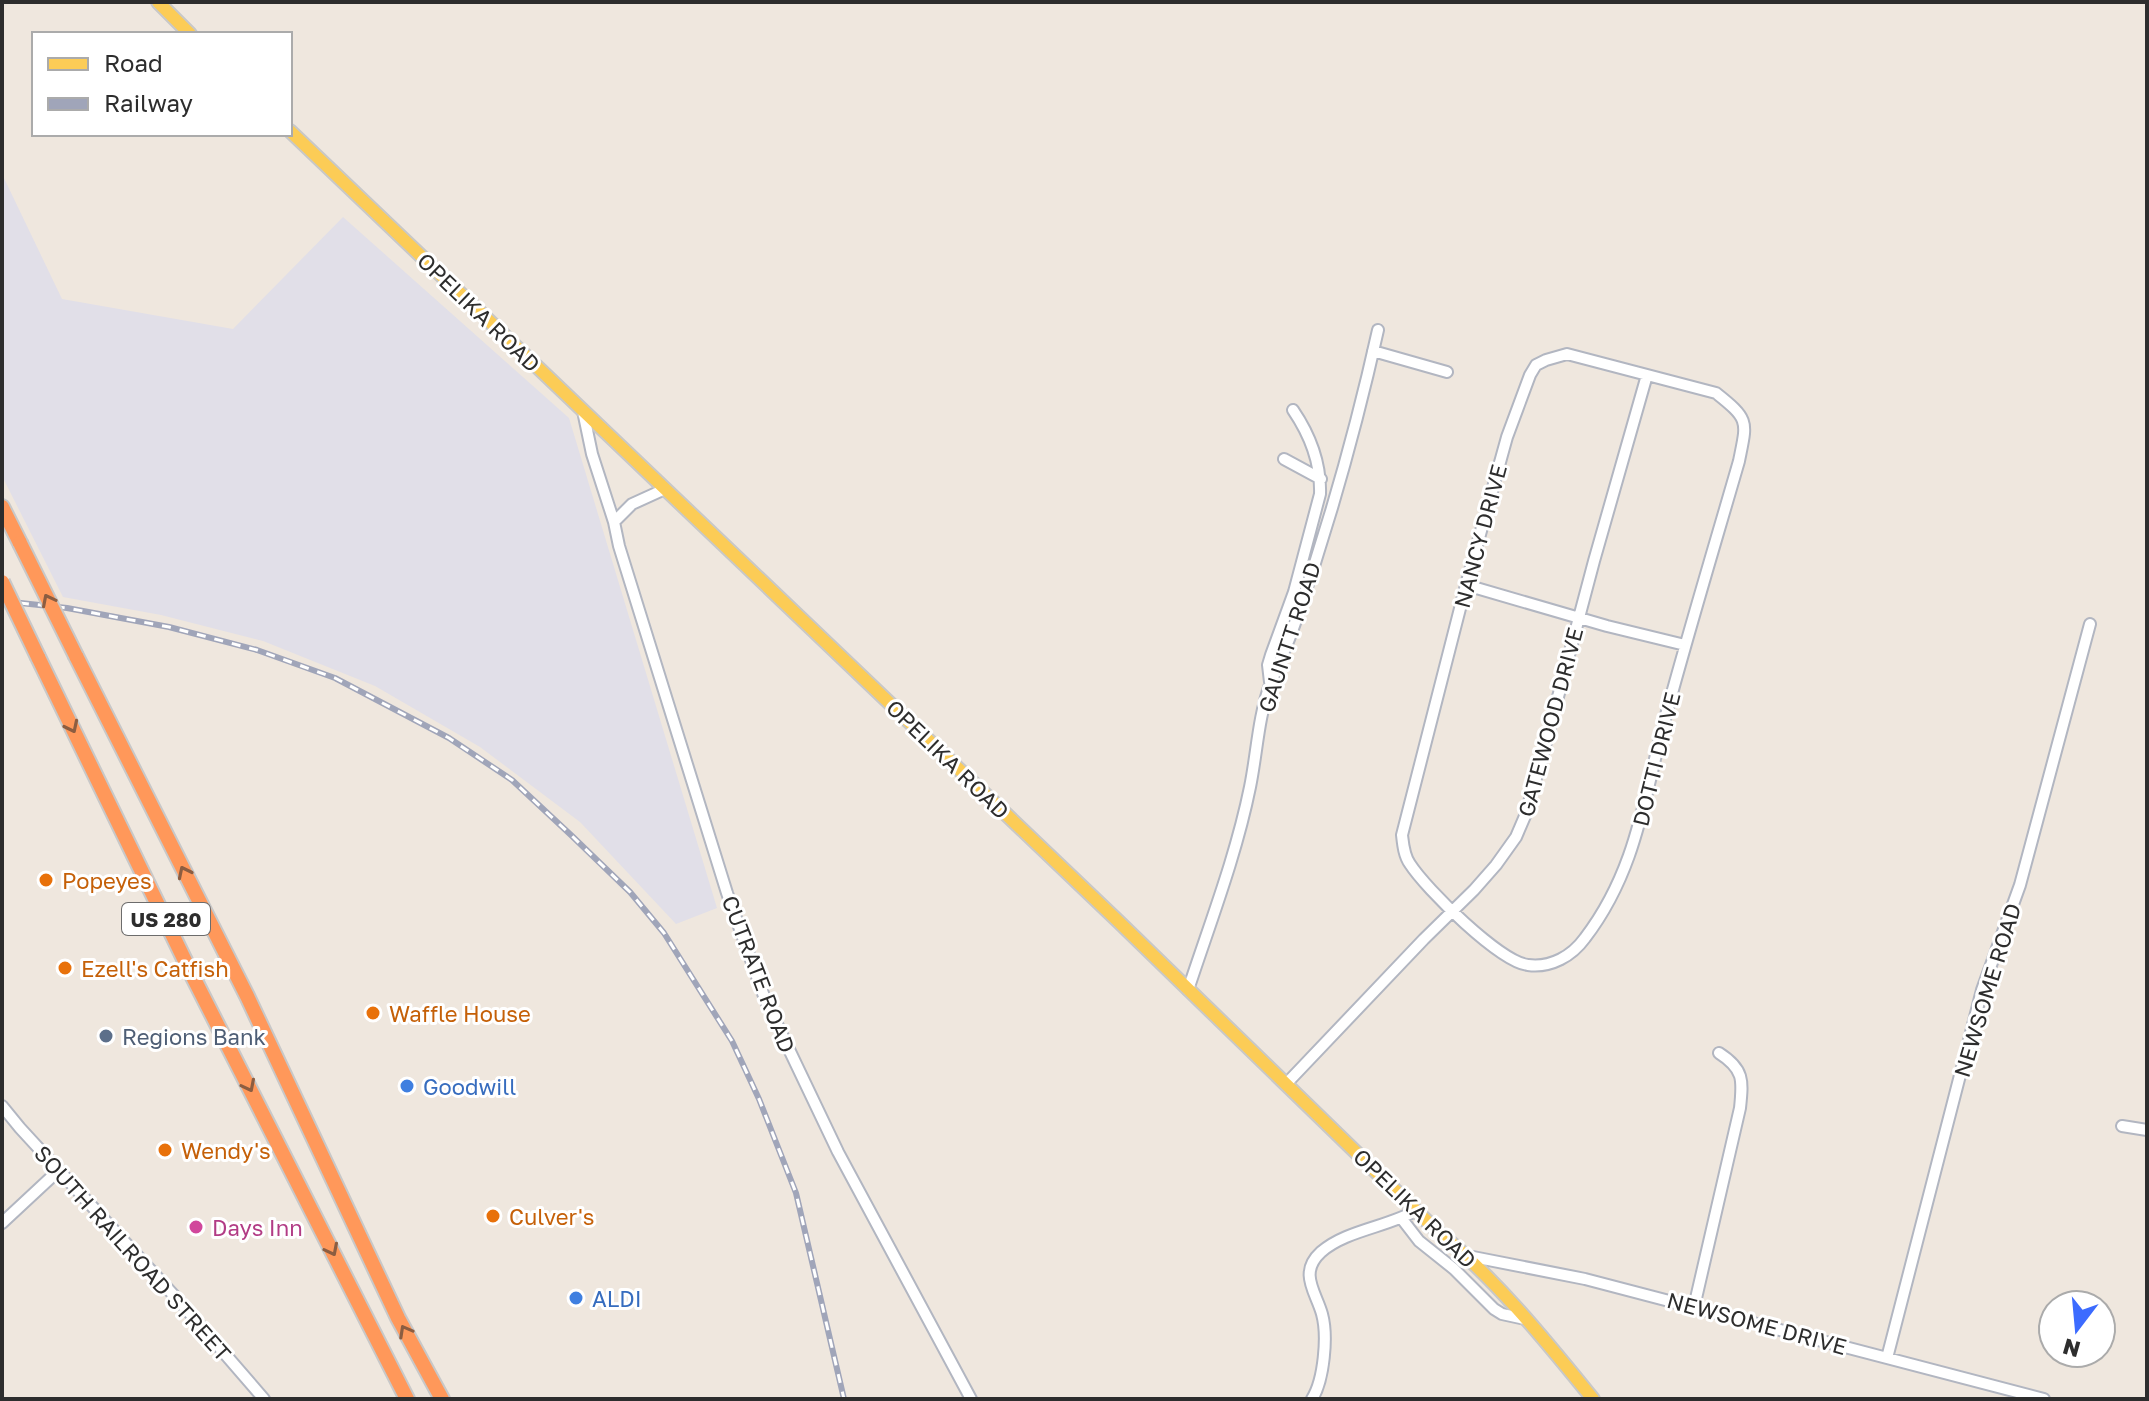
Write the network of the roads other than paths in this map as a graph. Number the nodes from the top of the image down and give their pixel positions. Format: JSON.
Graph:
{"nodes":[{"id":1,"x":158,"y":2,"type":"edge"},
{"id":2,"x":188,"y":32,"type":"edge"},
{"id":3,"x":292,"y":133,"type":"edge"},
{"id":4,"x":1378,"y":330,"type":"dead end"},
{"id":5,"x":1373,"y":351,"type":"junction"},
{"id":6,"x":1447,"y":372,"type":"dead end"},
{"id":7,"x":1647,"y":375,"type":"junction"},
{"id":8,"x":1293,"y":410,"type":"dead end"},
{"id":9,"x":583,"y":411,"type":"junction"},
{"id":10,"x":1742,"y":417,"type":"joint"},
{"id":11,"x":1284,"y":459,"type":"dead end"},
{"id":12,"x":1321,"y":479,"type":"junction"},
{"id":13,"x":665,"y":489,"type":"junction"},
{"id":14,"x":2,"y":507,"type":"edge"},
{"id":15,"x":614,"y":522,"type":"junction"},
{"id":16,"x":2,"y":582,"type":"edge"},
{"id":17,"x":1466,"y":585,"type":"junction"},
{"id":18,"x":1579,"y":618,"type":"junction"},
{"id":19,"x":2090,"y":624,"type":"dead end"},
{"id":20,"x":1685,"y":645,"type":"junction"},
{"id":21,"x":1271,"y":684,"type":"junction"},
{"id":22,"x":1452,"y":912,"type":"junction"},
{"id":23,"x":1188,"y":990,"type":"junction"},
{"id":24,"x":1719,"y":1053,"type":"dead end"},
{"id":25,"x":1287,"y":1083,"type":"junction"},
{"id":26,"x":2,"y":1106,"type":"edge"},
{"id":27,"x":2122,"y":1126,"type":"dead end"},
{"id":28,"x":2147,"y":1130,"type":"edge"},
{"id":29,"x":59,"y":1170,"type":"junction"},
{"id":30,"x":1417,"y":1210,"type":"junction"},
{"id":31,"x":1402,"y":1219,"type":"junction"},
{"id":32,"x":2,"y":1223,"type":"edge"},
{"id":33,"x":1468,"y":1256,"type":"junction"},
{"id":34,"x":1694,"y":1307,"type":"junction"},
{"id":35,"x":1525,"y":1319,"type":"junction"},
{"id":36,"x":1887,"y":1358,"type":"junction"},
{"id":37,"x":2009,"y":1395,"type":"edge"},
{"id":38,"x":264,"y":1399,"type":"edge"},
{"id":39,"x":407,"y":1399,"type":"edge"},
{"id":40,"x":442,"y":1399,"type":"edge"},
{"id":41,"x":971,"y":1399,"type":"edge"},
{"id":42,"x":1312,"y":1399,"type":"edge"},
{"id":43,"x":1593,"y":1399,"type":"edge"},
{"id":44,"x":2044,"y":1399,"type":"edge"}],
"edges":[{"from":1,"to":2,"type":"main road"},
{"from":3,"to":9,"type":"main road","name":"OPELIKA ROAD"},
{"from":4,"to":5,"type":"street","name":"GAUNTT ROAD"},
{"from":5,"to":6,"type":"street"},
{"from":5,"to":21,"type":"street","name":"GAUNTT ROAD"},
{"from":7,"to":10,"type":"street","name":"NANCY DRIVE"},
{"from":7,"to":17,"type":"street","name":"NANCY DRIVE"},
{"from":7,"to":18,"type":"street","name":"GATEWOOD DRIVE"},
{"from":8,"to":12,"type":"street"},
{"from":9,"to":13,"type":"main road","name":"OPELIKA ROAD"},
{"from":9,"to":15,"type":"street","name":"CUTRATE ROAD"},
{"from":10,"to":20,"type":"street","name":"DOTTI DRIVE"},
{"from":11,"to":12,"type":"street"},
{"from":12,"to":21,"type":"street"},
{"from":13,"to":15,"type":"street"},
{"from":13,"to":23,"type":"main road","name":"OPELIKA ROAD"},
{"from":40,"to":14,"type":"highway","number":"US 280","one_way":true,"bridge":true},
{"from":15,"to":41,"type":"street","name":"CUTRATE ROAD"},
{"from":16,"to":39,"type":"highway","number":"US 280","one_way":true,"bridge":true},
{"from":17,"to":18,"type":"street"},
{"from":17,"to":22,"type":"street","name":"NANCY DRIVE"},
{"from":18,"to":20,"type":"street"},
{"from":18,"to":22,"type":"street","name":"GATEWOOD DRIVE"},
{"from":19,"to":36,"type":"street","name":"NEWSOME ROAD"},
{"from":20,"to":22,"type":"street","name":"DOTTI DRIVE"},
{"from":21,"to":23,"type":"street","name":"GAUNTT ROAD"},
{"from":22,"to":25,"type":"street","name":"GATEWOOD DRIVE"},
{"from":23,"to":25,"type":"main road","name":"OPELIKA ROAD"},
{"from":24,"to":34,"type":"street"},
{"from":25,"to":30,"type":"main road","name":"OPELIKA ROAD"},
{"from":26,"to":29,"type":"street","name":"SOUTH RAILROAD STREET"},
{"from":27,"to":28,"type":"street"},
{"from":29,"to":32,"type":"street"},
{"from":29,"to":38,"type":"street","name":"SOUTH RAILROAD STREET"},
{"from":30,"to":31,"type":"street"},
{"from":30,"to":33,"type":"main road","name":"OPELIKA ROAD"},
{"from":31,"to":35,"type":"street"},
{"from":31,"to":42,"type":"street"},
{"from":33,"to":34,"type":"street","name":"NEWSOME DRIVE"},
{"from":33,"to":35,"type":"main road","name":"OPELIKA ROAD"},
{"from":34,"to":36,"type":"street","name":"NEWSOME DRIVE"},
{"from":35,"to":43,"type":"main road","name":"OPELIKA ROAD"},
{"from":36,"to":37,"type":"street","name":"NEWSOME DRIVE"},
{"from":37,"to":44,"type":"street","name":"NEWSOME DRIVE"}]}
